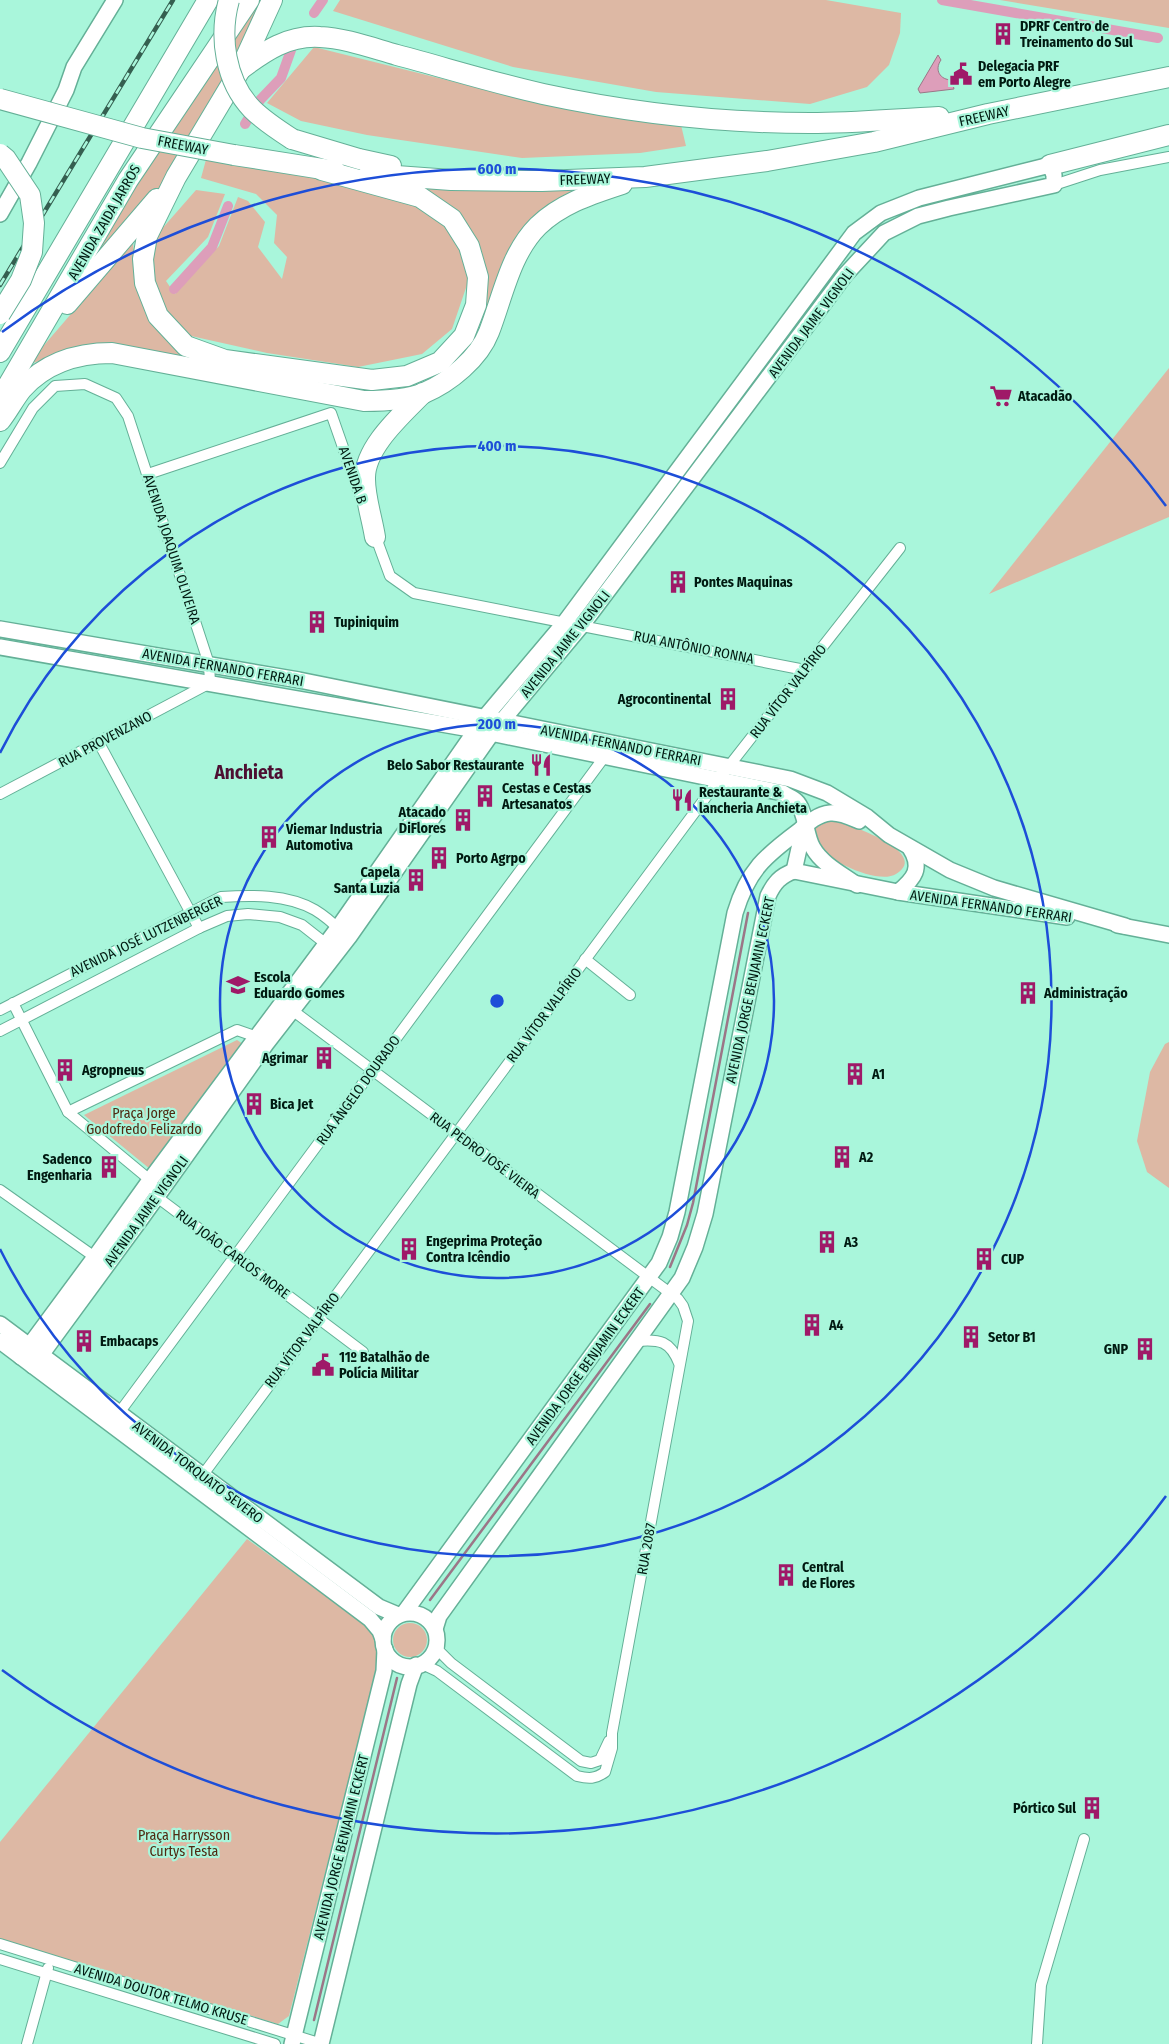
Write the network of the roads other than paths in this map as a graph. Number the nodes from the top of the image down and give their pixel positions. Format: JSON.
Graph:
{"nodes":[{"id":1,"x":115,"y":0,"type":"edge"},
{"id":2,"x":127,"y":0,"type":"edge"},
{"id":3,"x":208,"y":0,"type":"edge"},
{"id":4,"x":229,"y":0,"type":"edge"},
{"id":5,"x":249,"y":0,"type":"edge"},
{"id":6,"x":272,"y":0,"type":"edge"},
{"id":7,"x":240,"y":70,"type":"junction"},
{"id":8,"x":1169,"y":77,"type":"edge"},
{"id":9,"x":66,"y":90,"type":"junction"},
{"id":10,"x":0,"y":99,"type":"edge"},
{"id":11,"x":988,"y":114,"type":"junction"},
{"id":12,"x":1169,"y":136,"type":"edge"},
{"id":13,"x":0,"y":154,"type":"edge"},
{"id":14,"x":1169,"y":157,"type":"edge"},
{"id":15,"x":1030,"y":169,"type":"junction"},
{"id":16,"x":322,"y":170,"type":"junction"},
{"id":17,"x":1052,"y":175,"type":"junction"},
{"id":18,"x":176,"y":177,"type":"junction"},
{"id":19,"x":646,"y":177,"type":"junction"},
{"id":20,"x":451,"y":180,"type":"junction"},
{"id":21,"x":1032,"y":189,"type":"junction"},
{"id":22,"x":0,"y":214,"type":"edge"},
{"id":23,"x":0,"y":314,"type":"edge"},
{"id":24,"x":782,"y":331,"type":"junction"},
{"id":25,"x":35,"y":341,"type":"junction"},
{"id":26,"x":796,"y":342,"type":"junction"},
{"id":27,"x":0,"y":352,"type":"edge"},
{"id":28,"x":423,"y":394,"type":"junction"},
{"id":29,"x":0,"y":399,"type":"edge"},
{"id":30,"x":0,"y":421,"type":"edge"},
{"id":31,"x":0,"y":463,"type":"edge"},
{"id":32,"x":148,"y":474,"type":"junction"},
{"id":33,"x":375,"y":537,"type":"junction"},
{"id":34,"x":900,"y":548,"type":"dead end"},
{"id":35,"x":565,"y":622,"type":"junction"},
{"id":36,"x":582,"y":625,"type":"junction"},
{"id":37,"x":0,"y":629,"type":"edge"},
{"id":38,"x":0,"y":646,"type":"edge"},
{"id":39,"x":209,"y":664,"type":"junction"},
{"id":40,"x":805,"y":670,"type":"junction"},
{"id":41,"x":299,"y":680,"type":"junction"},
{"id":42,"x":210,"y":683,"type":"junction"},
{"id":43,"x":296,"y":698,"type":"junction"},
{"id":44,"x":485,"y":717,"type":"junction"},
{"id":45,"x":502,"y":721,"type":"junction"},
{"id":46,"x":476,"y":730,"type":"junction"},
{"id":47,"x":492,"y":733,"type":"junction"},
{"id":48,"x":582,"y":737,"type":"junction"},
{"id":49,"x":99,"y":743,"type":"junction"},
{"id":50,"x":615,"y":743,"type":"junction"},
{"id":51,"x":606,"y":757,"type":"junction"},
{"id":52,"x":729,"y":766,"type":"junction"},
{"id":53,"x":718,"y":780,"type":"junction"},
{"id":54,"x":0,"y":794,"type":"edge"},
{"id":55,"x":804,"y":826,"type":"junction"},
{"id":56,"x":889,"y":835,"type":"junction"},
{"id":57,"x":910,"y":848,"type":"junction"},
{"id":58,"x":794,"y":871,"type":"junction"},
{"id":59,"x":857,"y":885,"type":"junction"},
{"id":60,"x":898,"y":892,"type":"junction"},
{"id":61,"x":191,"y":911,"type":"junction"},
{"id":62,"x":1125,"y":926,"type":"junction"},
{"id":63,"x":199,"y":928,"type":"junction"},
{"id":64,"x":343,"y":932,"type":"junction"},
{"id":65,"x":1169,"y":935,"type":"edge"},
{"id":66,"x":331,"y":948,"type":"junction"},
{"id":67,"x":585,"y":959,"type":"junction"},
{"id":68,"x":630,"y":995,"type":"dead end"},
{"id":69,"x":13,"y":1003,"type":"junction"},
{"id":70,"x":0,"y":1010,"type":"edge"},
{"id":71,"x":292,"y":1010,"type":"junction"},
{"id":72,"x":22,"y":1020,"type":"junction"},
{"id":73,"x":0,"y":1031,"type":"edge"},
{"id":74,"x":261,"y":1040,"type":"junction"},
{"id":75,"x":372,"y":1070,"type":"junction"},
{"id":76,"x":68,"y":1112,"type":"junction"},
{"id":77,"x":456,"y":1133,"type":"junction"},
{"id":78,"x":150,"y":1180,"type":"junction"},
{"id":79,"x":0,"y":1190,"type":"edge"},
{"id":80,"x":157,"y":1197,"type":"junction"},
{"id":81,"x":235,"y":1257,"type":"junction"},
{"id":82,"x":101,"y":1262,"type":"junction"},
{"id":83,"x":650,"y":1278,"type":"junction"},
{"id":84,"x":674,"y":1297,"type":"junction"},
{"id":85,"x":318,"y":1319,"type":"junction"},
{"id":86,"x":0,"y":1324,"type":"edge"},
{"id":87,"x":0,"y":1341,"type":"edge"},
{"id":88,"x":637,"y":1341,"type":"junction"},
{"id":89,"x":363,"y":1352,"type":"dead end"},
{"id":90,"x":31,"y":1356,"type":"junction"},
{"id":91,"x":680,"y":1364,"type":"junction"},
{"id":92,"x":115,"y":1419,"type":"junction"},
{"id":93,"x":198,"y":1481,"type":"junction"},
{"id":94,"x":401,"y":1614,"type":"junction"},
{"id":95,"x":436,"y":1635,"type":"junction"},
{"id":96,"x":384,"y":1644,"type":"junction"},
{"id":97,"x":419,"y":1664,"type":"junction"},
{"id":98,"x":612,"y":1733,"type":"junction"},
{"id":99,"x":1084,"y":1839,"type":"dead end"},
{"id":100,"x":0,"y":1944,"type":"edge"},
{"id":101,"x":0,"y":1959,"type":"edge"},
{"id":102,"x":50,"y":1959,"type":"junction"},
{"id":103,"x":46,"y":1973,"type":"junction"},
{"id":104,"x":293,"y":2040,"type":"edge"},
{"id":105,"x":26,"y":2044,"type":"edge"},
{"id":106,"x":275,"y":2044,"type":"edge"},
{"id":107,"x":321,"y":2044,"type":"edge"},
{"id":108,"x":1037,"y":2044,"type":"edge"}],
"edges":[{"from":1,"to":9,"type":"street"},
{"from":2,"to":9,"type":"street"},
{"from":3,"to":27,"type":"highway","name":"AVENIDA ZAIDA JARROS"},
{"from":4,"to":20,"type":"highway","bridge":true},
{"from":5,"to":25,"type":"highway","name":"AVENIDA ZAIDA JARROS"},
{"from":6,"to":7,"type":"highway"},
{"from":7,"to":11,"type":"highway"},
{"from":7,"to":18,"type":"highway"},
{"from":8,"to":11,"type":"highway","name":"FREEWAY"},
{"from":9,"to":22,"type":"street"},
{"from":10,"to":16,"type":"highway","name":"FREEWAY","bridge":true},
{"from":11,"to":19,"type":"highway","name":"FREEWAY"},
{"from":12,"to":17,"type":"highway"},
{"from":13,"to":23,"type":"highway","bridge":true},
{"from":14,"to":17,"type":"street","name":"AVENIDA JAIME VIGNOLI"},
{"from":15,"to":17,"type":"street","name":"AVENIDA JAIME VIGNOLI"},
{"from":15,"to":21,"type":"street"},
{"from":15,"to":24,"type":"street","name":"AVENIDA JAIME VIGNOLI"},
{"from":16,"to":18,"type":"highway"},
{"from":16,"to":20,"type":"highway","name":"FREEWAY"},
{"from":17,"to":21,"type":"street","name":"AVENIDA JAIME VIGNOLI"},
{"from":18,"to":25,"type":"highway"},
{"from":19,"to":20,"type":"highway","name":"FREEWAY"},
{"from":19,"to":28,"type":"highway"},
{"from":21,"to":26,"type":"street","name":"AVENIDA JAIME VIGNOLI"},
{"from":24,"to":26,"type":"street"},
{"from":24,"to":35,"type":"street","name":"AVENIDA JAIME VIGNOLI"},
{"from":25,"to":29,"type":"highway","name":"AVENIDA ZAIDA JARROS"},
{"from":26,"to":36,"type":"street","name":"AVENIDA JAIME VIGNOLI"},
{"from":28,"to":30,"type":"highway"},
{"from":28,"to":33,"type":"highway"},
{"from":31,"to":32,"type":"street","name":"AVENIDA JOAQUIM OLIVEIRA"},
{"from":32,"to":33,"type":"street","name":"AVENIDA B"},
{"from":32,"to":39,"type":"street","name":"AVENIDA JOAQUIM OLIVEIRA"},
{"from":33,"to":35,"type":"street","name":"AVENIDA B"},
{"from":34,"to":40,"type":"street","name":"RUA VÍTOR VALPÍRIO"},
{"from":35,"to":36,"type":"street","name":"RUA ANTÔNIO RONNA"},
{"from":35,"to":44,"type":"street","name":"AVENIDA JAIME VIGNOLI"},
{"from":36,"to":40,"type":"street","name":"RUA ANTÔNIO RONNA"},
{"from":36,"to":45,"type":"street","name":"AVENIDA JAIME VIGNOLI"},
{"from":37,"to":39,"type":"street","name":"AVENIDA FERNANDO FERRARI"},
{"from":38,"to":42,"type":"street","name":"AVENIDA FERNANDO FERRARI"},
{"from":39,"to":41,"type":"street","name":"AVENIDA FERNANDO FERRARI"},
{"from":39,"to":42,"type":"street","name":"AVENIDA JOAQUIM OLIVEIRA"},
{"from":40,"to":52,"type":"street","name":"RUA VÍTOR VALPÍRIO"},
{"from":41,"to":43,"type":"street"},
{"from":41,"to":44,"type":"street","name":"AVENIDA FERNANDO FERRARI"},
{"from":42,"to":43,"type":"street","name":"AVENIDA FERNANDO FERRARI"},
{"from":42,"to":49,"type":"street","name":"RUA PROVENZANO"},
{"from":43,"to":46,"type":"street","name":"AVENIDA FERNANDO FERRARI"},
{"from":44,"to":45,"type":"street","name":"AVENIDA FERNANDO FERRARI"},
{"from":44,"to":46,"type":"street","name":"AVENIDA JAIME VIGNOLI"},
{"from":45,"to":47,"type":"street","name":"AVENIDA JAIME VIGNOLI"},
{"from":45,"to":48,"type":"street","name":"AVENIDA FERNANDO FERRARI"},
{"from":46,"to":47,"type":"street","name":"AVENIDA FERNANDO FERRARI"},
{"from":46,"to":64,"type":"street","name":"AVENIDA JAIME VIGNOLI"},
{"from":47,"to":51,"type":"street","name":"AVENIDA FERNANDO FERRARI"},
{"from":47,"to":64,"type":"street","name":"AVENIDA JAIME VIGNOLI"},
{"from":48,"to":50,"type":"street","name":"AVENIDA FERNANDO FERRARI"},
{"from":48,"to":51,"type":"street"},
{"from":49,"to":54,"type":"street","name":"RUA PROVENZANO"},
{"from":49,"to":61,"type":"street"},
{"from":50,"to":51,"type":"street","name":"RUA ÂNGELO DOURADO"},
{"from":50,"to":52,"type":"street","name":"AVENIDA FERNANDO FERRARI"},
{"from":51,"to":53,"type":"street","name":"AVENIDA FERNANDO FERRARI"},
{"from":51,"to":75,"type":"street","name":"RUA ÂNGELO DOURADO"},
{"from":52,"to":53,"type":"street","name":"RUA VÍTOR VALPÍRIO"},
{"from":52,"to":56,"type":"street","name":"AVENIDA FERNANDO FERRARI"},
{"from":53,"to":55,"type":"street","name":"AVENIDA FERNANDO FERRARI"},
{"from":53,"to":67,"type":"street","name":"RUA VÍTOR VALPÍRIO"},
{"from":55,"to":56,"type":"street","name":"AVENIDA JORGE BENJAMIN ECKERT"},
{"from":55,"to":58,"type":"street"},
{"from":55,"to":59,"type":"street","name":"AVENIDA FERNANDO FERRARI"},
{"from":55,"to":83,"type":"street","name":"AVENIDA JORGE BENJAMIN ECKERT"},
{"from":56,"to":57,"type":"street","name":"AVENIDA FERNANDO FERRARI"},
{"from":57,"to":60,"type":"street"},
{"from":57,"to":62,"type":"street","name":"AVENIDA FERNANDO FERRARI"},
{"from":58,"to":59,"type":"street","name":"AVENIDA FERNANDO FERRARI"},
{"from":58,"to":84,"type":"street","name":"AVENIDA JORGE BENJAMIN ECKERT"},
{"from":59,"to":60,"type":"street","name":"AVENIDA FERNANDO FERRARI"},
{"from":60,"to":62,"type":"street","name":"AVENIDA FERNANDO FERRARI"},
{"from":61,"to":63,"type":"street"},
{"from":61,"to":64,"type":"street","name":"AVENIDA JOSÉ LUTZENBERGER"},
{"from":61,"to":69,"type":"street","name":"AVENIDA JOSÉ LUTZENBERGER"},
{"from":62,"to":65,"type":"street","name":"AVENIDA FERNANDO FERRARI"},
{"from":63,"to":66,"type":"street","name":"AVENIDA JOSÉ LUTZENBERGER"},
{"from":63,"to":72,"type":"street","name":"AVENIDA JOSÉ LUTZENBERGER"},
{"from":64,"to":66,"type":"street","name":"AVENIDA JAIME VIGNOLI"},
{"from":66,"to":71,"type":"street","name":"AVENIDA JAIME VIGNOLI"},
{"from":66,"to":74,"type":"street","name":"AVENIDA JAIME VIGNOLI"},
{"from":67,"to":68,"type":"street"},
{"from":67,"to":77,"type":"street","name":"RUA VÍTOR VALPÍRIO"},
{"from":69,"to":70,"type":"street","name":"AVENIDA JOSÉ LUTZENBERGER"},
{"from":69,"to":72,"type":"street"},
{"from":71,"to":74,"type":"street","name":"AVENIDA JAIME VIGNOLI"},
{"from":71,"to":75,"type":"street","name":"RUA PEDRO JOSÉ VIEIRA"},
{"from":72,"to":73,"type":"street","name":"AVENIDA JOSÉ LUTZENBERGER"},
{"from":72,"to":76,"type":"street"},
{"from":74,"to":76,"type":"street"},
{"from":74,"to":78,"type":"street","name":"AVENIDA JAIME VIGNOLI"},
{"from":74,"to":80,"type":"street","name":"AVENIDA JAIME VIGNOLI"},
{"from":75,"to":77,"type":"street","name":"RUA PEDRO JOSÉ VIEIRA"},
{"from":75,"to":81,"type":"street","name":"RUA ÂNGELO DOURADO"},
{"from":76,"to":78,"type":"street"},
{"from":77,"to":83,"type":"street","name":"RUA PEDRO JOSÉ VIEIRA"},
{"from":77,"to":85,"type":"street","name":"RUA VÍTOR VALPÍRIO"},
{"from":78,"to":80,"type":"street"},
{"from":78,"to":82,"type":"street","name":"AVENIDA JAIME VIGNOLI"},
{"from":79,"to":82,"type":"street"},
{"from":80,"to":81,"type":"street","name":"RUA JOÃO CARLOS MORE"},
{"from":80,"to":82,"type":"street","name":"AVENIDA JAIME VIGNOLI"},
{"from":81,"to":85,"type":"street","name":"RUA JOÃO CARLOS MORE"},
{"from":81,"to":92,"type":"street","name":"RUA ÂNGELO DOURADO"},
{"from":82,"to":90,"type":"street","name":"AVENIDA JAIME VIGNOLI"},
{"from":83,"to":84,"type":"street","name":"RUA PEDRO JOSÉ VIEIRA"},
{"from":83,"to":94,"type":"street","name":"AVENIDA JORGE BENJAMIN ECKERT"},
{"from":84,"to":88,"type":"street","name":"AVENIDA JORGE BENJAMIN ECKERT"},
{"from":84,"to":91,"type":"street","name":"RUA 2087"},
{"from":85,"to":89,"type":"street","name":"RUA JOÃO CARLOS MORE"},
{"from":85,"to":93,"type":"street","name":"RUA VÍTOR VALPÍRIO"},
{"from":86,"to":90,"type":"street","name":"AVENIDA TORQUATO SEVERO"},
{"from":87,"to":90,"type":"street","name":"AVENIDA TORQUATO SEVERO"},
{"from":88,"to":91,"type":"street"},
{"from":88,"to":95,"type":"street","name":"AVENIDA JORGE BENJAMIN ECKERT"},
{"from":90,"to":92,"type":"street","name":"AVENIDA TORQUATO SEVERO"},
{"from":91,"to":98,"type":"street","name":"RUA 2087"},
{"from":92,"to":93,"type":"street","name":"AVENIDA TORQUATO SEVERO"},
{"from":93,"to":94,"type":"street","name":"AVENIDA TORQUATO SEVERO"},
{"from":93,"to":96,"type":"street","name":"AVENIDA TORQUATO SEVERO"},
{"from":94,"to":95,"type":"street"},
{"from":94,"to":96,"type":"street"},
{"from":95,"to":97,"type":"street"},
{"from":95,"to":98,"type":"street"},
{"from":96,"to":97,"type":"street"},
{"from":96,"to":104,"type":"street","name":"AVENIDA JORGE BENJAMIN ECKERT"},
{"from":97,"to":98,"type":"street","name":"RUA 2087"},
{"from":97,"to":107,"type":"street","name":"AVENIDA JORGE BENJAMIN ECKERT"},
{"from":99,"to":108,"type":"street"},
{"from":100,"to":102,"type":"street","name":"AVENIDA DOUTOR TELMO KRUSE"},
{"from":101,"to":103,"type":"street","name":"AVENIDA DOUTOR TELMO KRUSE"},
{"from":102,"to":103,"type":"street"},
{"from":102,"to":104,"type":"street","name":"AVENIDA DOUTOR TELMO KRUSE"},
{"from":103,"to":105,"type":"street"},
{"from":103,"to":106,"type":"street","name":"AVENIDA DOUTOR TELMO KRUSE"},
{"from":104,"to":107,"type":"street","name":"AVENIDA DOUTOR TELMO KRUSE"}]}
